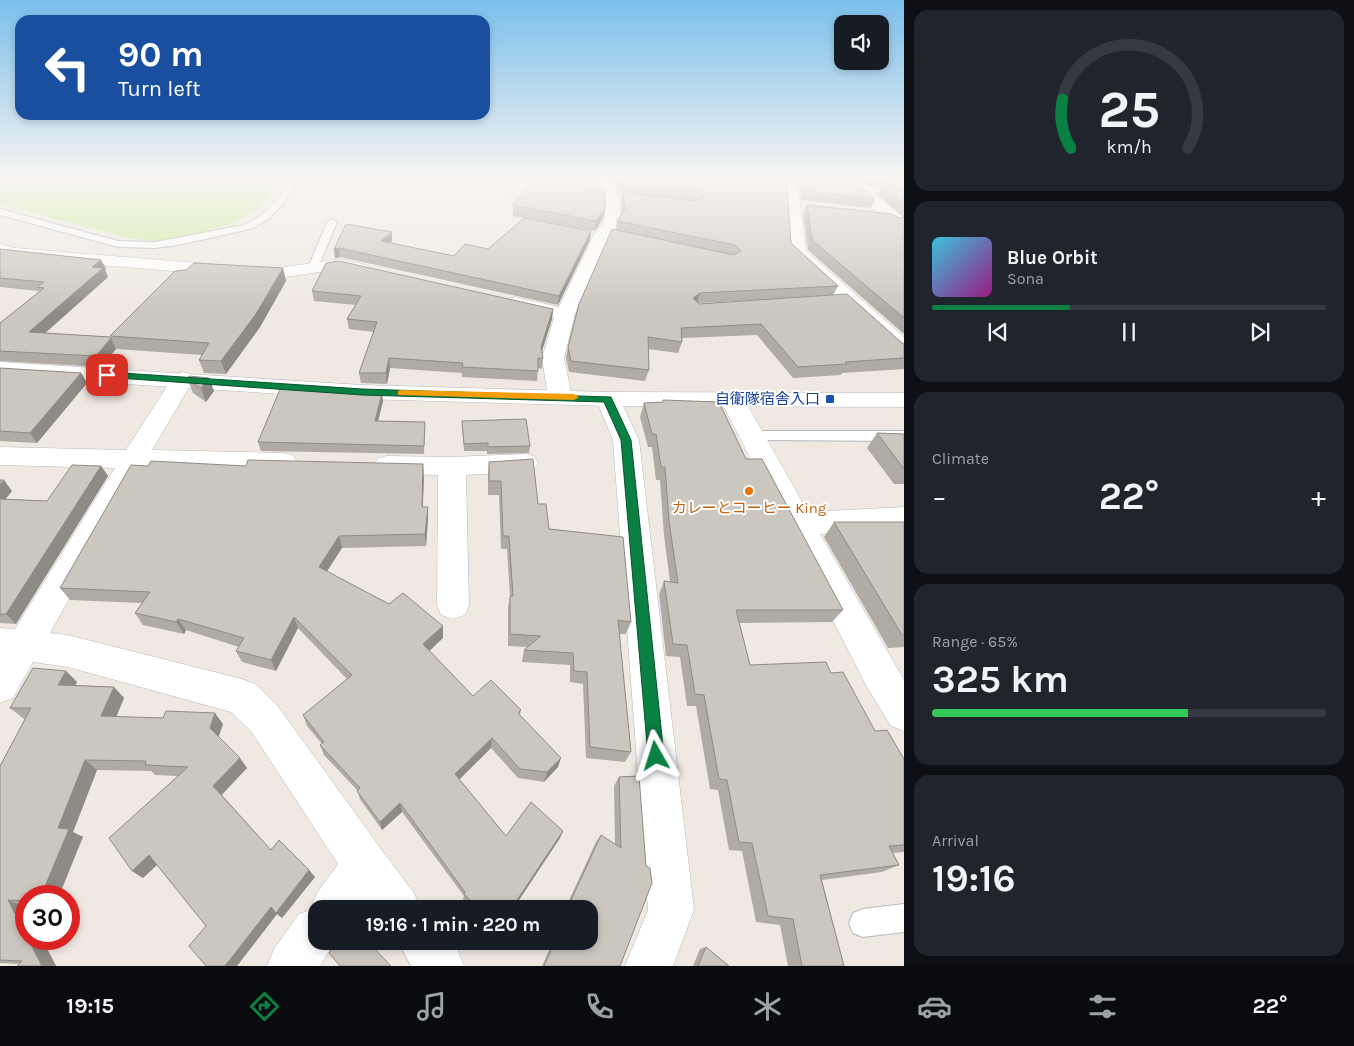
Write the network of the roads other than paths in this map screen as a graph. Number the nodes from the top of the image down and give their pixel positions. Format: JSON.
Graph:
{"nodes":[{"id":1,"x":37,"y":222,"type":"edge"},
{"id":2,"x":256,"y":222,"type":"edge"},
{"id":3,"x":332,"y":222,"type":"dead end"},
{"id":4,"x":610,"y":222,"type":"edge"},
{"id":5,"x":799,"y":222,"type":"edge"},
{"id":6,"x":0,"y":249,"type":"edge"},
{"id":7,"x":313,"y":268,"type":"junction"},
{"id":8,"x":377,"y":272,"type":"edge"},
{"id":9,"x":499,"y":300,"type":"edge"},
{"id":10,"x":850,"y":300,"type":"junction"},
{"id":11,"x":831,"y":301,"type":"edge"},
{"id":12,"x":565,"y":314,"type":"junction"},
{"id":13,"x":904,"y":348,"type":"edge"},
{"id":14,"x":0,"y":369,"type":"edge"},
{"id":15,"x":182,"y":380,"type":"junction"},
{"id":16,"x":560,"y":397,"type":"junction"},
{"id":17,"x":608,"y":399,"type":"junction"},
{"id":18,"x":732,"y":399,"type":"junction"},
{"id":19,"x":904,"y":400,"type":"edge"},
{"id":20,"x":752,"y":436,"type":"junction"},
{"id":21,"x":904,"y":436,"type":"edge"},
{"id":22,"x":0,"y":456,"type":"edge"},
{"id":23,"x":134,"y":458,"type":"junction"},
{"id":24,"x":312,"y":463,"type":"edge"},
{"id":25,"x":525,"y":463,"type":"edge"},
{"id":26,"x":362,"y":464,"type":"edge"},
{"id":27,"x":452,"y":466,"type":"junction"},
{"id":28,"x":904,"y":518,"type":"edge"},
{"id":29,"x":799,"y":524,"type":"junction"},
{"id":30,"x":453,"y":605,"type":"dead end"},
{"id":31,"x":12,"y":644,"type":"edge"},
{"id":32,"x":892,"y":674,"type":"edge"},
{"id":33,"x":0,"y":686,"type":"edge"},
{"id":34,"x":904,"y":713,"type":"edge"},
{"id":35,"x":365,"y":865,"type":"junction"},
{"id":36,"x":340,"y":900,"type":"edge"},
{"id":37,"x":391,"y":900,"type":"edge"},
{"id":38,"x":904,"y":918,"type":"edge"},
{"id":39,"x":863,"y":923,"type":"dead end"},
{"id":40,"x":308,"y":942,"type":"edge"},
{"id":41,"x":428,"y":950,"type":"edge"},
{"id":42,"x":291,"y":966,"type":"edge"},
{"id":43,"x":440,"y":966,"type":"edge"},
{"id":44,"x":649,"y":966,"type":"edge"}],
"edges":[{"from":1,"to":2,"type":"lane"},
{"from":3,"to":7,"type":"lane"},
{"from":4,"to":12,"type":"street"},
{"from":5,"to":10,"type":"street"},
{"from":6,"to":7,"type":"street"},
{"from":7,"to":8,"type":"street"},
{"from":9,"to":12,"type":"street"},
{"from":10,"to":11,"type":"lane"},
{"from":10,"to":13,"type":"street"},
{"from":12,"to":16,"type":"street"},
{"from":14,"to":15,"type":"street"},
{"from":15,"to":16,"type":"street"},
{"from":15,"to":23,"type":"street"},
{"from":16,"to":17,"type":"street"},
{"from":17,"to":18,"type":"street"},
{"from":17,"to":44,"type":"street"},
{"from":18,"to":19,"type":"street"},
{"from":18,"to":20,"type":"street"},
{"from":20,"to":21,"type":"lane"},
{"from":20,"to":29,"type":"street"},
{"from":22,"to":23,"type":"street"},
{"from":23,"to":24,"type":"street"},
{"from":23,"to":31,"type":"street"},
{"from":25,"to":27,"type":"street"},
{"from":26,"to":27,"type":"street"},
{"from":27,"to":30,"type":"street"},
{"from":28,"to":29,"type":"street"},
{"from":29,"to":32,"type":"street"},
{"from":31,"to":33,"type":"street"},
{"from":31,"to":35,"type":"street"},
{"from":32,"to":34,"type":"street"},
{"from":35,"to":36,"type":"street"},
{"from":35,"to":37,"type":"street"},
{"from":38,"to":39,"type":"lane"},
{"from":40,"to":42,"type":"street"},
{"from":41,"to":43,"type":"street"}]}
